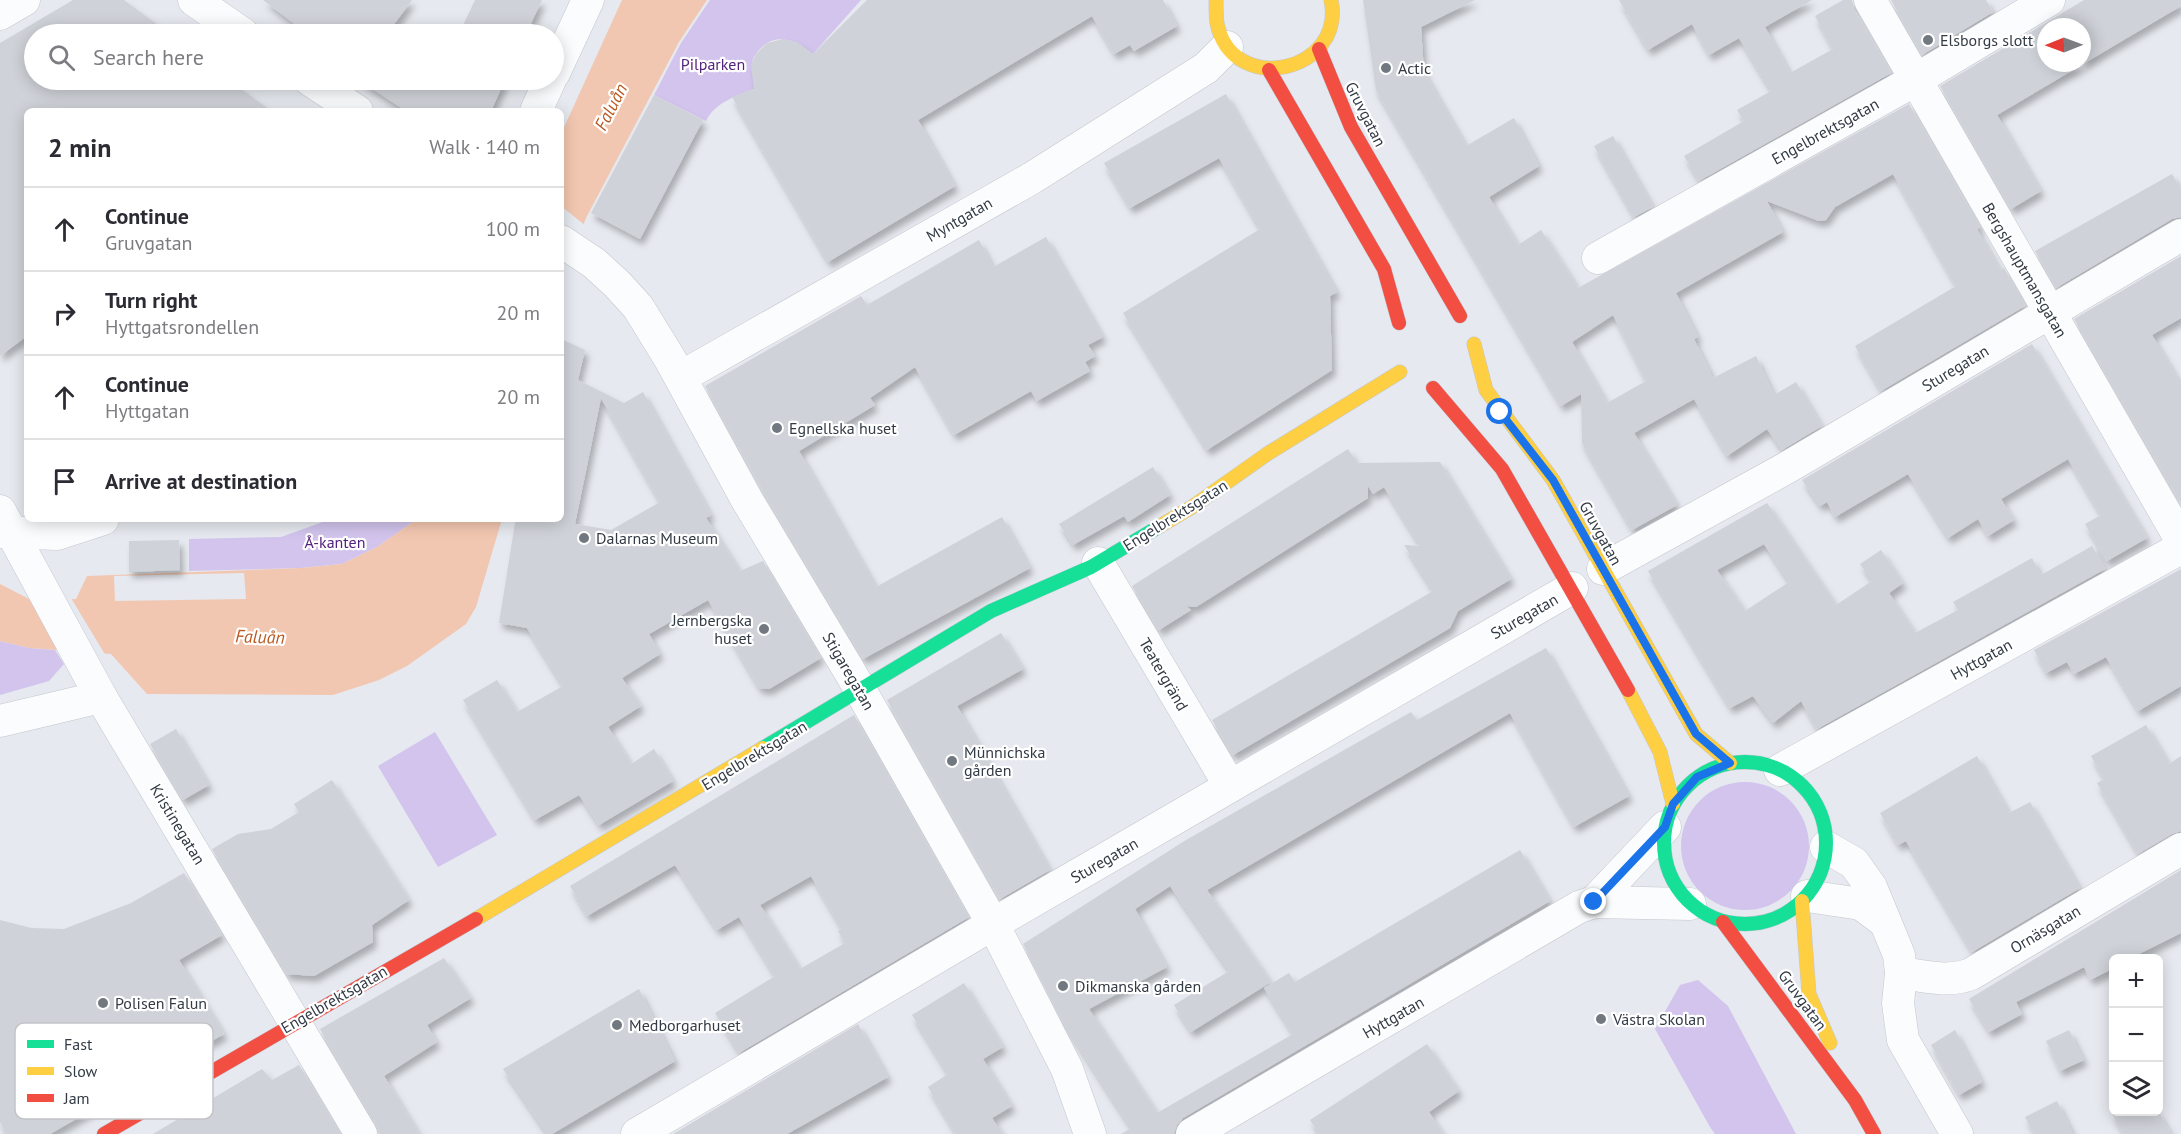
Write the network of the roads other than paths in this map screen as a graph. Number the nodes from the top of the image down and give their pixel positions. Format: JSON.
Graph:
{"nodes":[{"id":1,"x":24,"y":0,"type":"edge"},
{"id":2,"x":194,"y":0,"type":"edge"},
{"id":3,"x":588,"y":0,"type":"edge"},
{"id":4,"x":1216,"y":0,"type":"edge"},
{"id":5,"x":1331,"y":0,"type":"edge"},
{"id":6,"x":1870,"y":0,"type":"edge"},
{"id":7,"x":2049,"y":0,"type":"edge"},
{"id":8,"x":0,"y":14,"type":"edge"},
{"id":9,"x":229,"y":24,"type":"edge"},
{"id":10,"x":1227,"y":47,"type":"junction"},
{"id":11,"x":1319,"y":49,"type":"junction"},
{"id":12,"x":564,"y":52,"type":"edge"},
{"id":13,"x":1269,"y":70,"type":"junction"},
{"id":14,"x":1917,"y":79,"type":"junction"},
{"id":15,"x":325,"y":90,"type":"edge"},
{"id":16,"x":545,"y":90,"type":"edge"},
{"id":17,"x":352,"y":108,"type":"edge"},
{"id":18,"x":537,"y":108,"type":"edge"},
{"id":19,"x":2181,"y":235,"type":"edge"},
{"id":20,"x":568,"y":247,"type":"edge"},
{"id":21,"x":1598,"y":258,"type":"dead end"},
{"id":22,"x":1435,"y":306,"type":"dead end"},
{"id":23,"x":2049,"y":312,"type":"junction"},
{"id":24,"x":1460,"y":316,"type":"junction"},
{"id":25,"x":1400,"y":324,"type":"dead end"},
{"id":26,"x":1474,"y":345,"type":"junction"},
{"id":27,"x":1467,"y":370,"type":"dead end"},
{"id":28,"x":681,"y":377,"type":"junction"},
{"id":29,"x":1452,"y":383,"type":"dead end"},
{"id":30,"x":1433,"y":388,"type":"junction"},
{"id":31,"x":93,"y":522,"type":"edge"},
{"id":32,"x":5,"y":525,"type":"edge"},
{"id":33,"x":2181,"y":540,"type":"edge"},
{"id":34,"x":2181,"y":548,"type":"edge"},
{"id":35,"x":1098,"y":563,"type":"junction"},
{"id":36,"x":1603,"y":568,"type":"junction"},
{"id":37,"x":1572,"y":588,"type":"junction"},
{"id":38,"x":861,"y":691,"type":"junction"},
{"id":39,"x":101,"y":697,"type":"junction"},
{"id":40,"x":0,"y":721,"type":"edge"},
{"id":41,"x":1730,"y":763,"type":"junction"},
{"id":42,"x":1780,"y":770,"type":"junction"},
{"id":43,"x":1230,"y":786,"type":"junction"},
{"id":44,"x":1669,"y":815,"type":"junction"},
{"id":45,"x":1826,"y":847,"type":"junction"},
{"id":46,"x":2181,"y":849,"type":"edge"},
{"id":47,"x":1805,"y":898,"type":"junction"},
{"id":48,"x":1594,"y":902,"type":"junction"},
{"id":49,"x":1690,"y":904,"type":"junction"},
{"id":50,"x":1885,"y":921,"type":"junction"},
{"id":51,"x":1723,"y":922,"type":"junction"},
{"id":52,"x":993,"y":924,"type":"junction"},
{"id":53,"x":1901,"y":973,"type":"junction"},
{"id":54,"x":294,"y":1022,"type":"junction"},
{"id":55,"x":213,"y":1070,"type":"edge"},
{"id":56,"x":1855,"y":1100,"type":"junction"},
{"id":57,"x":129,"y":1119,"type":"edge"},
{"id":58,"x":104,"y":1134,"type":"edge"},
{"id":59,"x":362,"y":1134,"type":"edge"},
{"id":60,"x":637,"y":1134,"type":"edge"},
{"id":61,"x":1090,"y":1134,"type":"edge"},
{"id":62,"x":1192,"y":1134,"type":"edge"},
{"id":63,"x":1874,"y":1134,"type":"edge"},
{"id":64,"x":1957,"y":1134,"type":"edge"}],
"edges":[{"from":1,"to":8,"type":"street"},
{"from":2,"to":9,"type":"street"},
{"from":3,"to":12,"type":"street"},
{"from":4,"to":10,"type":"main road"},
{"from":5,"to":11,"type":"main road"},
{"from":6,"to":14,"type":"street","name":"Bergshauptmansgatan"},
{"from":7,"to":14,"type":"street","name":"Engelbrektsgatan"},
{"from":10,"to":13,"type":"main road"},
{"from":10,"to":28,"type":"street","name":"Myntgatan"},
{"from":11,"to":13,"type":"main road"},
{"from":11,"to":24,"type":"main road","name":"Gruvgatan"},
{"from":13,"to":25,"type":"main road"},
{"from":14,"to":21,"type":"street","name":"Engelbrektsgatan"},
{"from":14,"to":23,"type":"street","name":"Bergshauptmansgatan"},
{"from":15,"to":17,"type":"street"},
{"from":16,"to":18,"type":"street"},
{"from":19,"to":23,"type":"street","name":"Sturegatan"},
{"from":20,"to":28,"type":"street","name":"Stigaregatan"},
{"from":22,"to":24,"type":"main road"},
{"from":23,"to":33,"type":"street","name":"Bergshauptmansgatan"},
{"from":23,"to":36,"type":"street","name":"Sturegatan"},
{"from":24,"to":26,"type":"main road","name":"Gruvgatan"},
{"from":26,"to":27,"type":"main road"},
{"from":26,"to":36,"type":"main road","name":"Gruvgatan"},
{"from":28,"to":38,"type":"street","name":"Stigaregatan"},
{"from":29,"to":30,"type":"main road"},
{"from":30,"to":35,"type":"main road","name":"Engelbrektsgatan"},
{"from":30,"to":37,"type":"main road"},
{"from":31,"to":32,"type":"street"},
{"from":32,"to":39,"type":"street","name":"Kristinegatan"},
{"from":34,"to":42,"type":"street","name":"Hyttgatan"},
{"from":35,"to":38,"type":"main road","name":"Engelbrektsgatan"},
{"from":35,"to":43,"type":"street","name":"Teatergränd"},
{"from":36,"to":41,"type":"main road","name":"Gruvgatan"},
{"from":37,"to":43,"type":"street","name":"Sturegatan"},
{"from":37,"to":44,"type":"main road"},
{"from":38,"to":52,"type":"street","name":"Stigaregatan"},
{"from":38,"to":54,"type":"main road","name":"Engelbrektsgatan"},
{"from":39,"to":40,"type":"street"},
{"from":39,"to":54,"type":"street","name":"Kristinegatan"},
{"from":41,"to":42,"type":"main road"},
{"from":41,"to":44,"type":"main road"},
{"from":42,"to":45,"type":"main road"},
{"from":43,"to":52,"type":"street","name":"Sturegatan"},
{"from":44,"to":48,"type":"street","name":"Hyttgatan"},
{"from":44,"to":49,"type":"main road"},
{"from":45,"to":47,"type":"main road"},
{"from":45,"to":50,"type":"street"},
{"from":46,"to":53,"type":"street","name":"Ornäsgatan"},
{"from":47,"to":50,"type":"street"},
{"from":47,"to":51,"type":"main road"},
{"from":47,"to":56,"type":"main road","name":"Gruvgatan"},
{"from":48,"to":49,"type":"street","name":"Hyttgatan"},
{"from":48,"to":62,"type":"street","name":"Hyttgatan"},
{"from":49,"to":51,"type":"main road"},
{"from":50,"to":53,"type":"street"},
{"from":51,"to":56,"type":"main road","name":"Gruvgatan"},
{"from":52,"to":60,"type":"street","name":"Sturegatan"},
{"from":52,"to":61,"type":"street","name":"Stigaregatan"},
{"from":53,"to":64,"type":"street"},
{"from":54,"to":55,"type":"main road","name":"Engelbrektsgatan"},
{"from":54,"to":59,"type":"street","name":"Kristinegatan"},
{"from":56,"to":63,"type":"main road","name":"Gruvgatan"},
{"from":57,"to":58,"type":"main road","name":"Engelbrektsgatan"}]}
